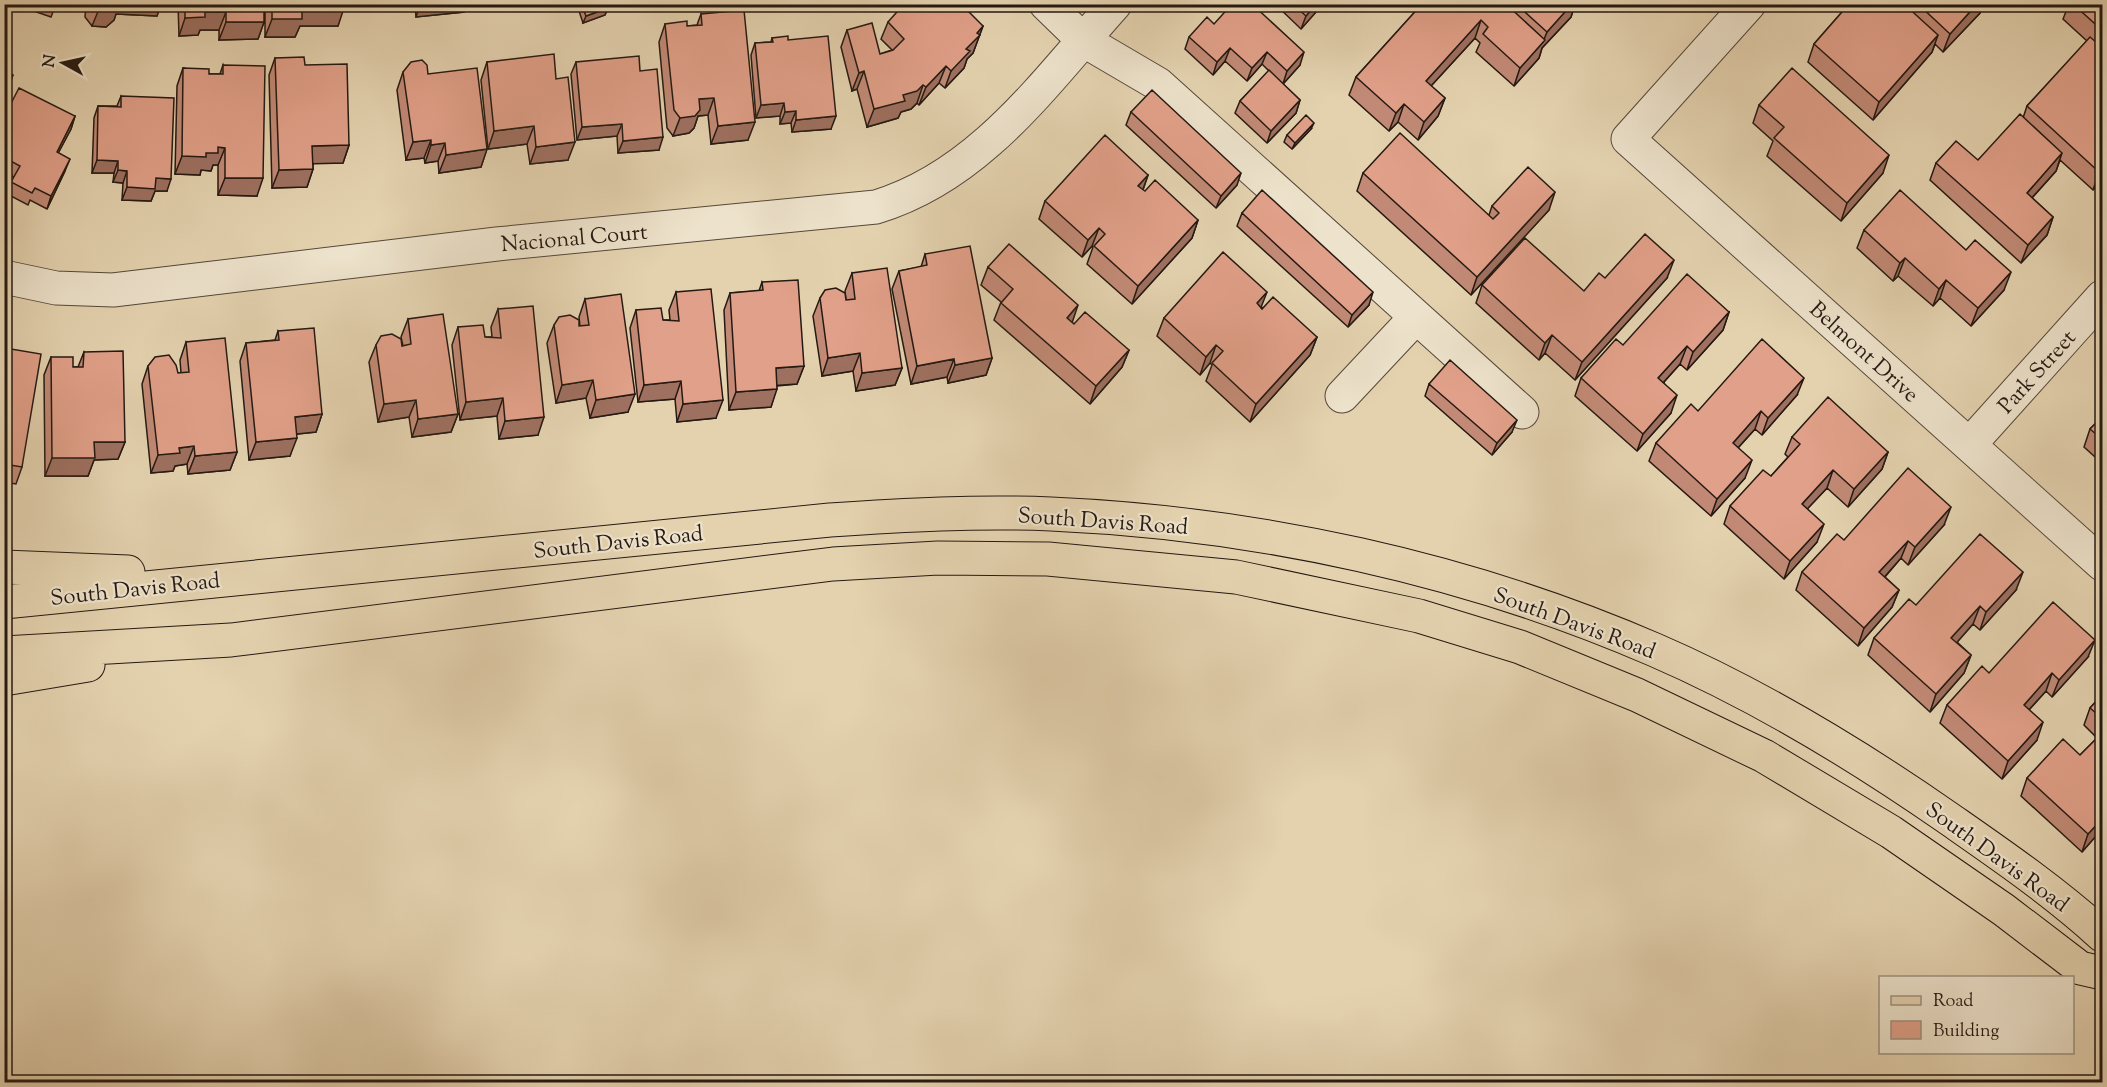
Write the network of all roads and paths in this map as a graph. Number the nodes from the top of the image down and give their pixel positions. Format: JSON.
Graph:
{"nodes":[{"id":1,"x":1046,"y":4,"type":"edge"},
{"id":2,"x":1116,"y":4,"type":"edge"},
{"id":3,"x":1749,"y":4,"type":"edge"},
{"id":4,"x":1083,"y":40,"type":"junction"},
{"id":5,"x":4,"y":277,"type":"edge"},
{"id":6,"x":2103,"y":297,"type":"edge"},
{"id":7,"x":1416,"y":317,"type":"junction"},
{"id":8,"x":1342,"y":396,"type":"dead end"},
{"id":9,"x":1522,"y":412,"type":"dead end"},
{"id":10,"x":1970,"y":444,"type":"junction"},
{"id":11,"x":2103,"y":564,"type":"edge"},
{"id":12,"x":4,"y":567,"type":"edge"},
{"id":13,"x":238,"y":576,"type":"junction"},
{"id":14,"x":4,"y":602,"type":"edge"},
{"id":15,"x":231,"y":640,"type":"junction"},
{"id":16,"x":4,"y":653,"type":"edge"},
{"id":17,"x":4,"y":679,"type":"edge"},
{"id":18,"x":2103,"y":935,"type":"edge"},
{"id":19,"x":2103,"y":973,"type":"edge"}],
"edges":[{"from":1,"to":4,"type":"street"},
{"from":2,"to":4,"type":"street","name":"Nacional Court"},
{"from":3,"to":10,"type":"street","name":"Belmont Drive"},
{"from":4,"to":5,"type":"street","name":"Nacional Court"},
{"from":4,"to":7,"type":"street"},
{"from":6,"to":10,"type":"street","name":"Park Street"},
{"from":7,"to":8,"type":"street"},
{"from":7,"to":9,"type":"street"},
{"from":10,"to":11,"type":"street","name":"Belmont Drive"},
{"from":12,"to":13,"type":"main road"},
{"from":13,"to":14,"type":"main road","name":"South Davis Road"},
{"from":13,"to":18,"type":"main road","name":"South Davis Road"},
{"from":15,"to":16,"type":"main road","name":"South Davis Road"},
{"from":15,"to":17,"type":"main road"},
{"from":15,"to":19,"type":"main road","name":"South Davis Road"}]}
